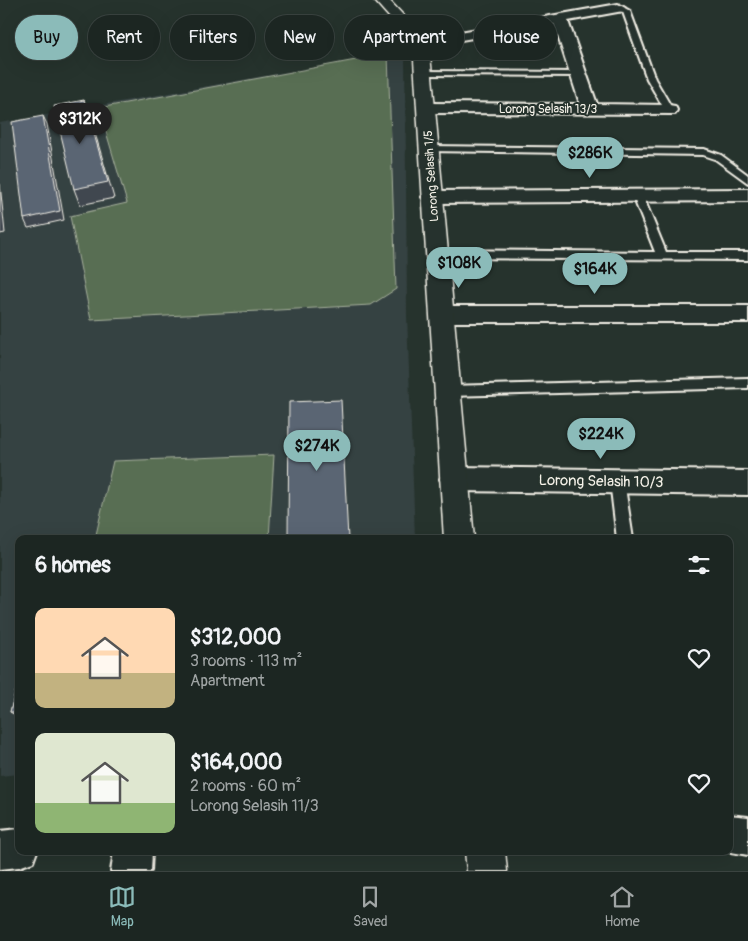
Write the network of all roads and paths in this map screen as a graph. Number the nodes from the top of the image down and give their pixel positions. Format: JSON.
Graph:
{"nodes":[{"id":1,"x":381,"y":0,"type":"edge"},
{"id":2,"x":618,"y":8,"type":"joint"},
{"id":3,"x":395,"y":15,"type":"edge"},
{"id":4,"x":560,"y":19,"type":"junction"},
{"id":5,"x":464,"y":35,"type":"edge"},
{"id":6,"x":422,"y":60,"type":"edge"},
{"id":7,"x":423,"y":73,"type":"junction"},
{"id":8,"x":579,"y":74,"type":"junction"},
{"id":9,"x":426,"y":108,"type":"junction"},
{"id":10,"x":590,"y":109,"type":"junction"},
{"id":11,"x":670,"y":110,"type":"joint"},
{"id":12,"x":429,"y":149,"type":"junction"},
{"id":13,"x":748,"y":180,"type":"edge"},
{"id":14,"x":748,"y":195,"type":"edge"},
{"id":15,"x":638,"y":196,"type":"junction"},
{"id":16,"x":432,"y":197,"type":"junction"},
{"id":17,"x":437,"y":254,"type":"junction"},
{"id":18,"x":662,"y":256,"type":"junction"},
{"id":19,"x":748,"y":256,"type":"edge"},
{"id":20,"x":442,"y":314,"type":"junction"},
{"id":21,"x":748,"y":314,"type":"edge"},
{"id":22,"x":748,"y":383,"type":"edge"},
{"id":23,"x":447,"y":391,"type":"junction"},
{"id":24,"x":454,"y":479,"type":"junction"},
{"id":25,"x":617,"y":481,"type":"junction"},
{"id":26,"x":748,"y":483,"type":"edge"},
{"id":27,"x":459,"y":535,"type":"edge"},
{"id":28,"x":624,"y":535,"type":"edge"},
{"id":29,"x":733,"y":834,"type":"edge"},
{"id":30,"x":748,"y":836,"type":"edge"},
{"id":31,"x":15,"y":848,"type":"edge"},
{"id":32,"x":0,"y":850,"type":"edge"},
{"id":33,"x":133,"y":855,"type":"edge"},
{"id":34,"x":485,"y":855,"type":"edge"},
{"id":35,"x":131,"y":871,"type":"edge"},
{"id":36,"x":487,"y":871,"type":"edge"}],
"edges":[{"from":1,"to":3,"type":"street"},
{"from":2,"to":4,"type":"street"},
{"from":2,"to":11,"type":"lane"},
{"from":4,"to":5,"type":"street"},
{"from":4,"to":8,"type":"street"},
{"from":6,"to":7,"type":"street","name":"Lorong Selasih 1/5"},
{"from":7,"to":8,"type":"lane"},
{"from":7,"to":9,"type":"street","name":"Lorong Selasih 1/5"},
{"from":8,"to":10,"type":"street"},
{"from":9,"to":10,"type":"street","name":"Lorong Selasih 13/3"},
{"from":9,"to":12,"type":"street","name":"Lorong Selasih 1/5"},
{"from":10,"to":11,"type":"street","name":"Lorong Selasih 13/3"},
{"from":12,"to":13,"type":"lane"},
{"from":12,"to":16,"type":"street","name":"Lorong Selasih 1/5"},
{"from":14,"to":15,"type":"street"},
{"from":15,"to":16,"type":"street"},
{"from":15,"to":18,"type":"lane"},
{"from":16,"to":17,"type":"street","name":"Lorong Selasih 1/5"},
{"from":17,"to":18,"type":"lane"},
{"from":17,"to":20,"type":"street","name":"Lorong Selasih 1/5"},
{"from":18,"to":19,"type":"lane"},
{"from":20,"to":21,"type":"street"},
{"from":20,"to":23,"type":"street","name":"Lorong Selasih 1/5"},
{"from":22,"to":23,"type":"lane"},
{"from":23,"to":24,"type":"street","name":"Lorong Selasih 1/5"},
{"from":24,"to":25,"type":"street","name":"Lorong Selasih 10/3"},
{"from":24,"to":27,"type":"street","name":"Lorong Selasih 1/5"},
{"from":25,"to":26,"type":"street","name":"Lorong Selasih 10/3"},
{"from":25,"to":28,"type":"lane"},
{"from":29,"to":30,"type":"street"},
{"from":31,"to":32,"type":"street"},
{"from":33,"to":35,"type":"street"},
{"from":34,"to":36,"type":"street"}]}
